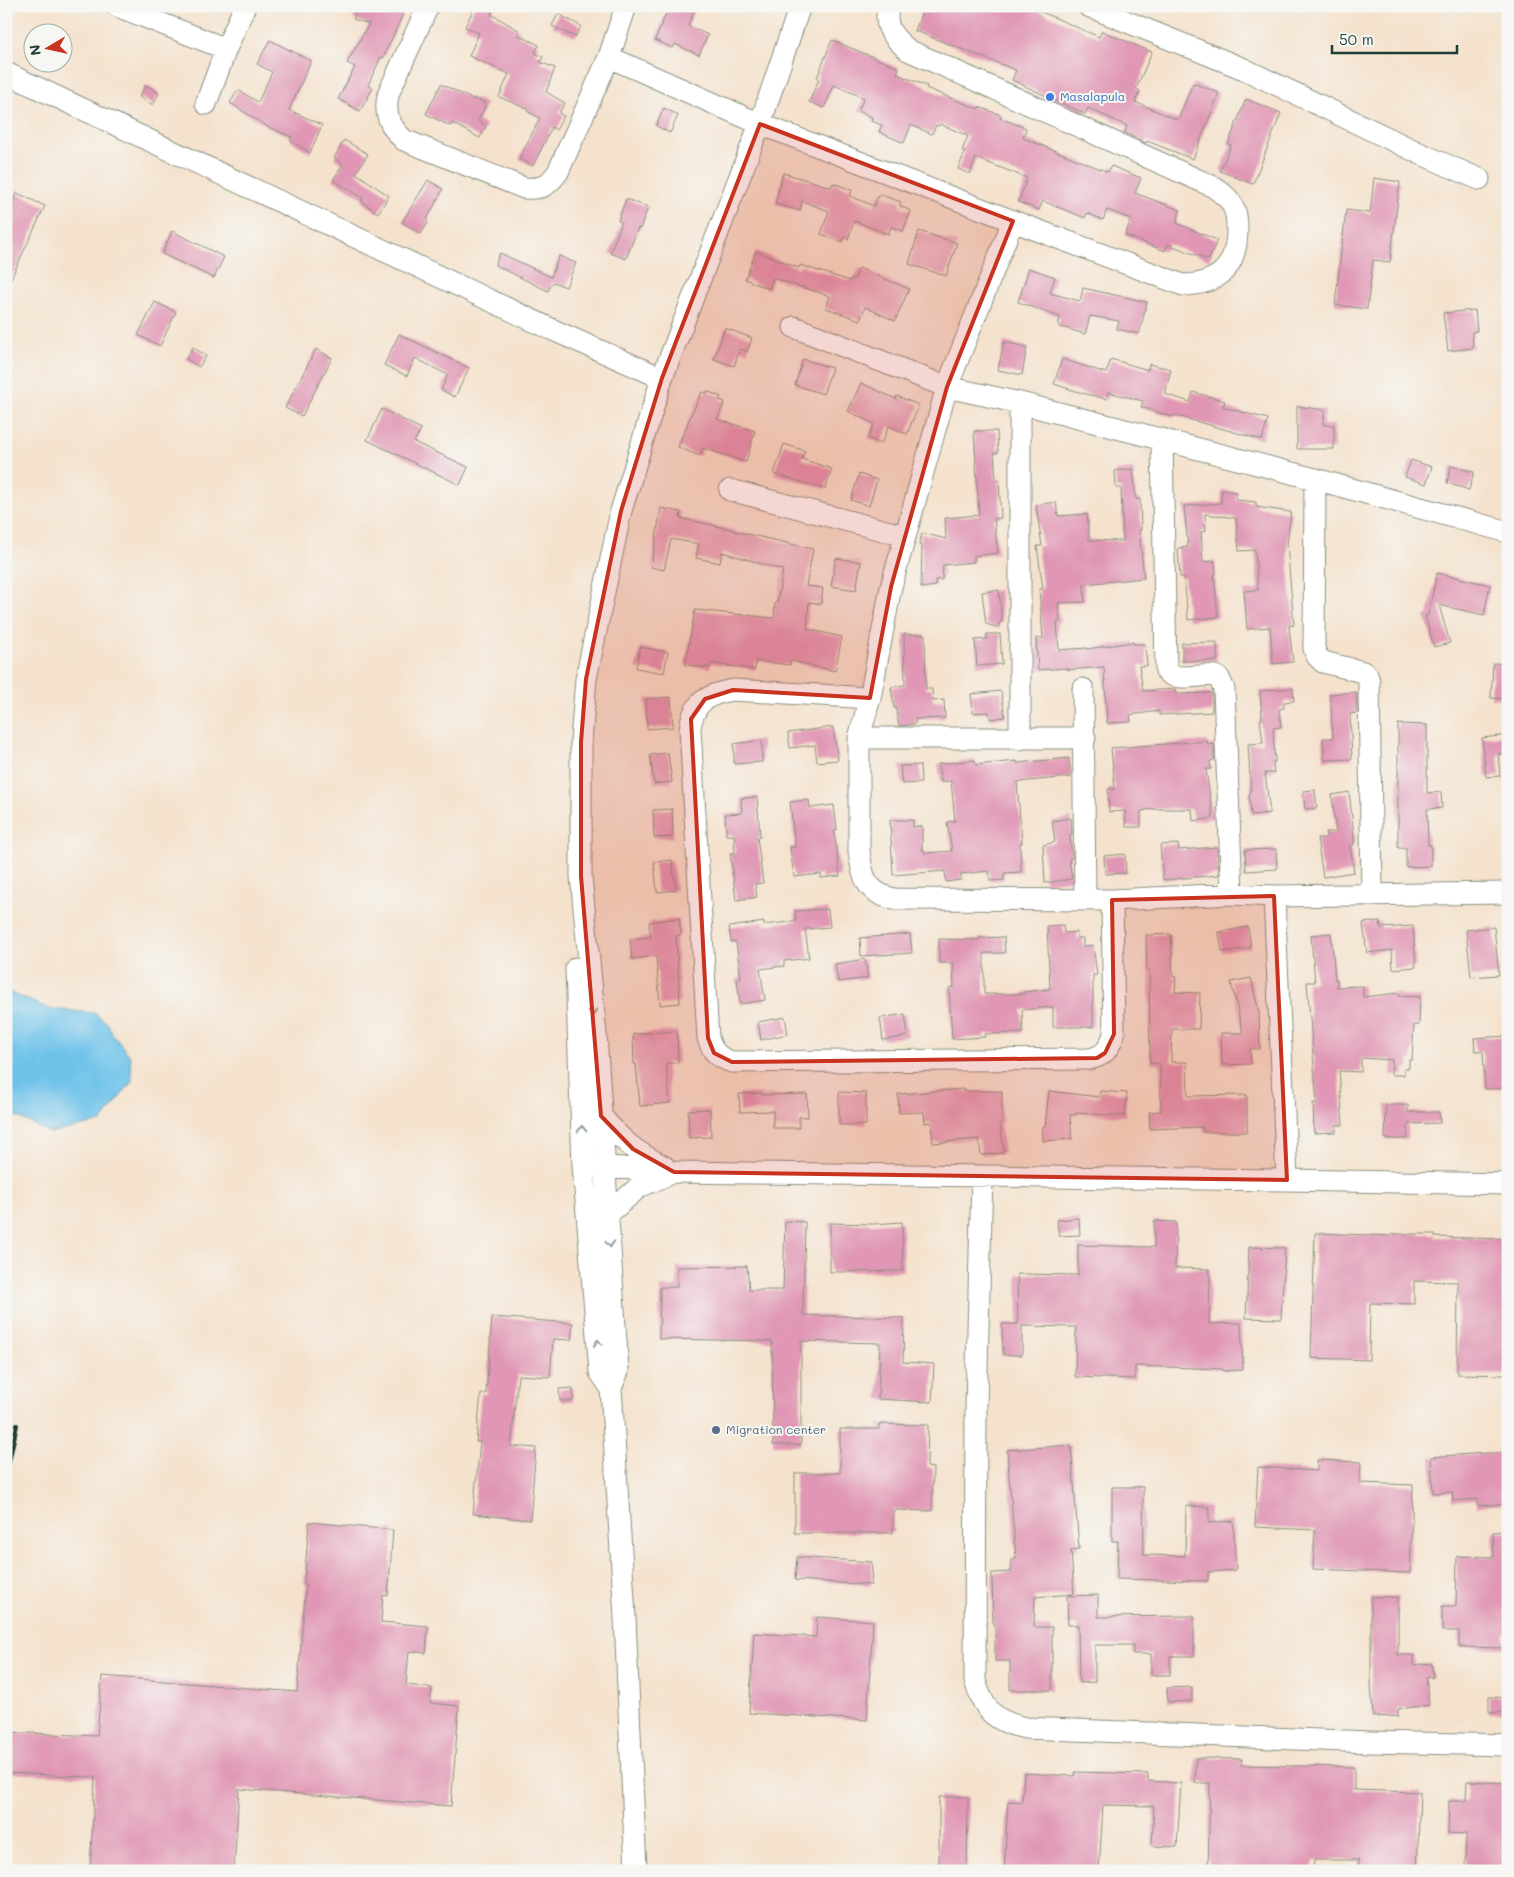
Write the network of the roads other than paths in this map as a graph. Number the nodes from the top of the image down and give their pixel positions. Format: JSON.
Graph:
{"nodes":[{"id":1,"x":117,"y":6,"type":"edge"},
{"id":2,"x":245,"y":6,"type":"edge"},
{"id":3,"x":428,"y":6,"type":"edge"},
{"id":4,"x":626,"y":6,"type":"edge"},
{"id":5,"x":800,"y":6,"type":"edge"},
{"id":6,"x":889,"y":6,"type":"edge"},
{"id":7,"x":1088,"y":6,"type":"edge"},
{"id":8,"x":226,"y":49,"type":"junction"},
{"id":9,"x":609,"y":57,"type":"junction"},
{"id":10,"x":6,"y":73,"type":"edge"},
{"id":11,"x":206,"y":104,"type":"dead end"},
{"id":12,"x":760,"y":124,"type":"junction"},
{"id":13,"x":1478,"y":179,"type":"dead end"},
{"id":14,"x":1013,"y":221,"type":"junction"},
{"id":15,"x":794,"y":327,"type":"dead end"},
{"id":16,"x":662,"y":378,"type":"junction"},
{"id":17,"x":947,"y":387,"type":"junction"},
{"id":18,"x":1020,"y":403,"type":"junction"},
{"id":19,"x":1162,"y":439,"type":"junction"},
{"id":20,"x":1315,"y":479,"type":"junction"},
{"id":21,"x":730,"y":490,"type":"dead end"},
{"id":22,"x":1508,"y":532,"type":"edge"},
{"id":23,"x":905,"y":536,"type":"junction"},
{"id":24,"x":1083,"y":688,"type":"dead end"},
{"id":25,"x":870,"y":698,"type":"junction"},
{"id":26,"x":859,"y":738,"type":"junction"},
{"id":27,"x":1085,"y":738,"type":"junction"},
{"id":28,"x":1020,"y":739,"type":"junction"},
{"id":29,"x":581,"y":876,"type":"junction"},
{"id":30,"x":1508,"y":893,"type":"edge"},
{"id":31,"x":1232,"y":894,"type":"junction"},
{"id":32,"x":1372,"y":895,"type":"junction"},
{"id":33,"x":1274,"y":896,"type":"junction"},
{"id":34,"x":1085,"y":899,"type":"junction"},
{"id":35,"x":1112,"y":900,"type":"junction"},
{"id":36,"x":600,"y":1116,"type":"junction"},
{"id":37,"x":583,"y":1165,"type":"junction"},
{"id":38,"x":605,"y":1167,"type":"junction"},
{"id":39,"x":674,"y":1172,"type":"junction"},
{"id":40,"x":982,"y":1176,"type":"junction"},
{"id":41,"x":1287,"y":1180,"type":"junction"},
{"id":42,"x":1508,"y":1184,"type":"edge"},
{"id":43,"x":608,"y":1214,"type":"junction"},
{"id":44,"x":611,"y":1388,"type":"junction"},
{"id":45,"x":1508,"y":1745,"type":"edge"},
{"id":46,"x":636,"y":1871,"type":"edge"}],
"edges":[{"from":1,"to":8,"type":"street"},
{"from":2,"to":8,"type":"street"},
{"from":3,"to":9,"type":"street"},
{"from":4,"to":9,"type":"street"},
{"from":5,"to":12,"type":"street"},
{"from":6,"to":14,"type":"street"},
{"from":7,"to":13,"type":"street"},
{"from":8,"to":11,"type":"street"},
{"from":9,"to":12,"type":"street"},
{"from":10,"to":16,"type":"street"},
{"from":12,"to":14,"type":"street"},
{"from":12,"to":16,"type":"street"},
{"from":14,"to":17,"type":"street"},
{"from":15,"to":17,"type":"street"},
{"from":16,"to":29,"type":"street"},
{"from":17,"to":18,"type":"street"},
{"from":17,"to":23,"type":"street"},
{"from":18,"to":19,"type":"street"},
{"from":18,"to":28,"type":"street"},
{"from":19,"to":20,"type":"street"},
{"from":19,"to":31,"type":"street"},
{"from":20,"to":22,"type":"street"},
{"from":20,"to":32,"type":"street"},
{"from":21,"to":23,"type":"street"},
{"from":23,"to":25,"type":"street"},
{"from":24,"to":27,"type":"street"},
{"from":25,"to":26,"type":"street"},
{"from":25,"to":35,"type":"street"},
{"from":26,"to":28,"type":"street"},
{"from":26,"to":34,"type":"street"},
{"from":27,"to":28,"type":"street"},
{"from":27,"to":34,"type":"street"},
{"from":29,"to":36,"type":"street","one_way":true},
{"from":37,"to":29,"type":"street","one_way":true},
{"from":30,"to":32,"type":"street"},
{"from":31,"to":33,"type":"street"},
{"from":31,"to":35,"type":"street"},
{"from":32,"to":33,"type":"street"},
{"from":33,"to":41,"type":"street"},
{"from":34,"to":35,"type":"street"},
{"from":36,"to":38,"type":"street"},
{"from":36,"to":39,"type":"street"},
{"from":37,"to":38,"type":"street"},
{"from":44,"to":37,"type":"street","one_way":true},
{"from":38,"to":39,"type":"street"},
{"from":38,"to":43,"type":"street"},
{"from":39,"to":40,"type":"street"},
{"from":39,"to":43,"type":"street"},
{"from":40,"to":41,"type":"street"},
{"from":40,"to":45,"type":"street"},
{"from":41,"to":42,"type":"street"},
{"from":43,"to":44,"type":"street","one_way":true},
{"from":44,"to":46,"type":"street"}]}
